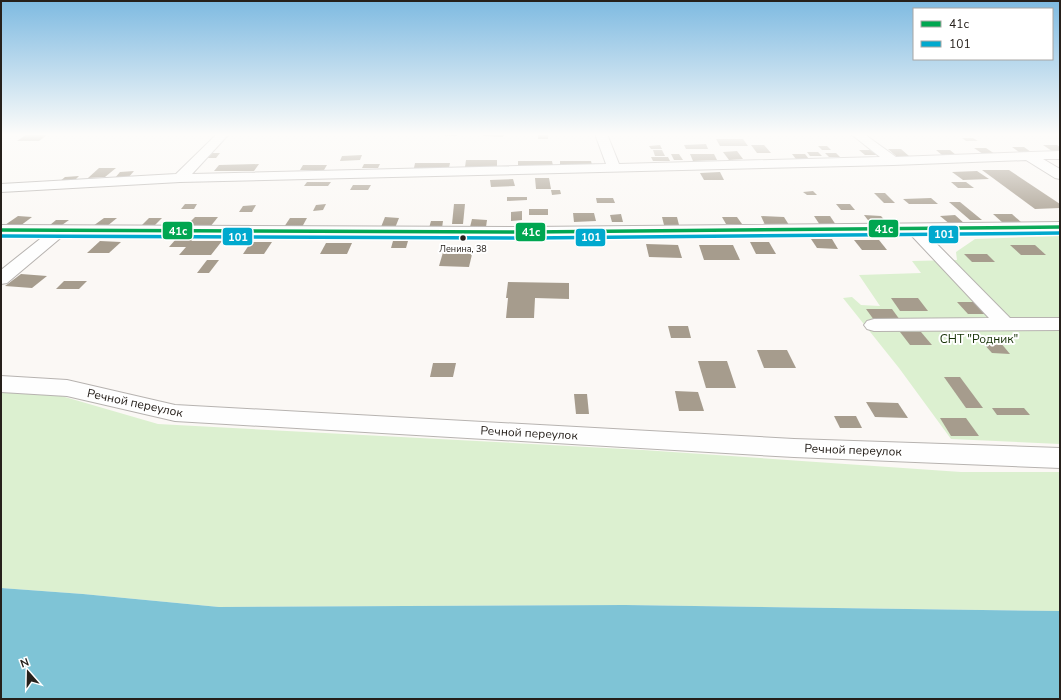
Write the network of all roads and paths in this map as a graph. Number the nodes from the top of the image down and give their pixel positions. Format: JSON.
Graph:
{"nodes":[{"id":1,"x":191,"y":167,"type":"edge"},
{"id":2,"x":667,"y":167,"type":"edge"},
{"id":3,"x":1046,"y":167,"type":"edge"},
{"id":4,"x":614,"y":168,"type":"joint"},
{"id":5,"x":1060,"y":175,"type":"edge"},
{"id":6,"x":180,"y":178,"type":"junction"},
{"id":7,"x":1,"y":188,"type":"edge"},
{"id":8,"x":1060,"y":227,"type":"edge"},
{"id":9,"x":1,"y":230,"type":"edge"},
{"id":10,"x":60,"y":230,"type":"junction"},
{"id":11,"x":914,"y":230,"type":"junction"},
{"id":12,"x":1,"y":279,"type":"edge"},
{"id":13,"x":1060,"y":324,"type":"edge"},
{"id":14,"x":874,"y":325,"type":"dead end"},
{"id":15,"x":1006,"y":325,"type":"junction"},
{"id":16,"x":1,"y":384,"type":"edge"},
{"id":17,"x":1060,"y":458,"type":"edge"}],
"edges":[{"from":1,"to":6,"type":"street"},
{"from":2,"to":4,"type":"street"},
{"from":3,"to":5,"type":"street"},
{"from":4,"to":6,"type":"street"},
{"from":6,"to":7,"type":"street"},
{"from":8,"to":11,"type":"street"},
{"from":9,"to":10,"type":"street"},
{"from":10,"to":11,"type":"street"},
{"from":10,"to":12,"type":"street"},
{"from":11,"to":15,"type":"street"},
{"from":13,"to":15,"type":"street"},
{"from":14,"to":15,"type":"street"},
{"from":16,"to":17,"type":"street","name":"Речной переулок"}]}
